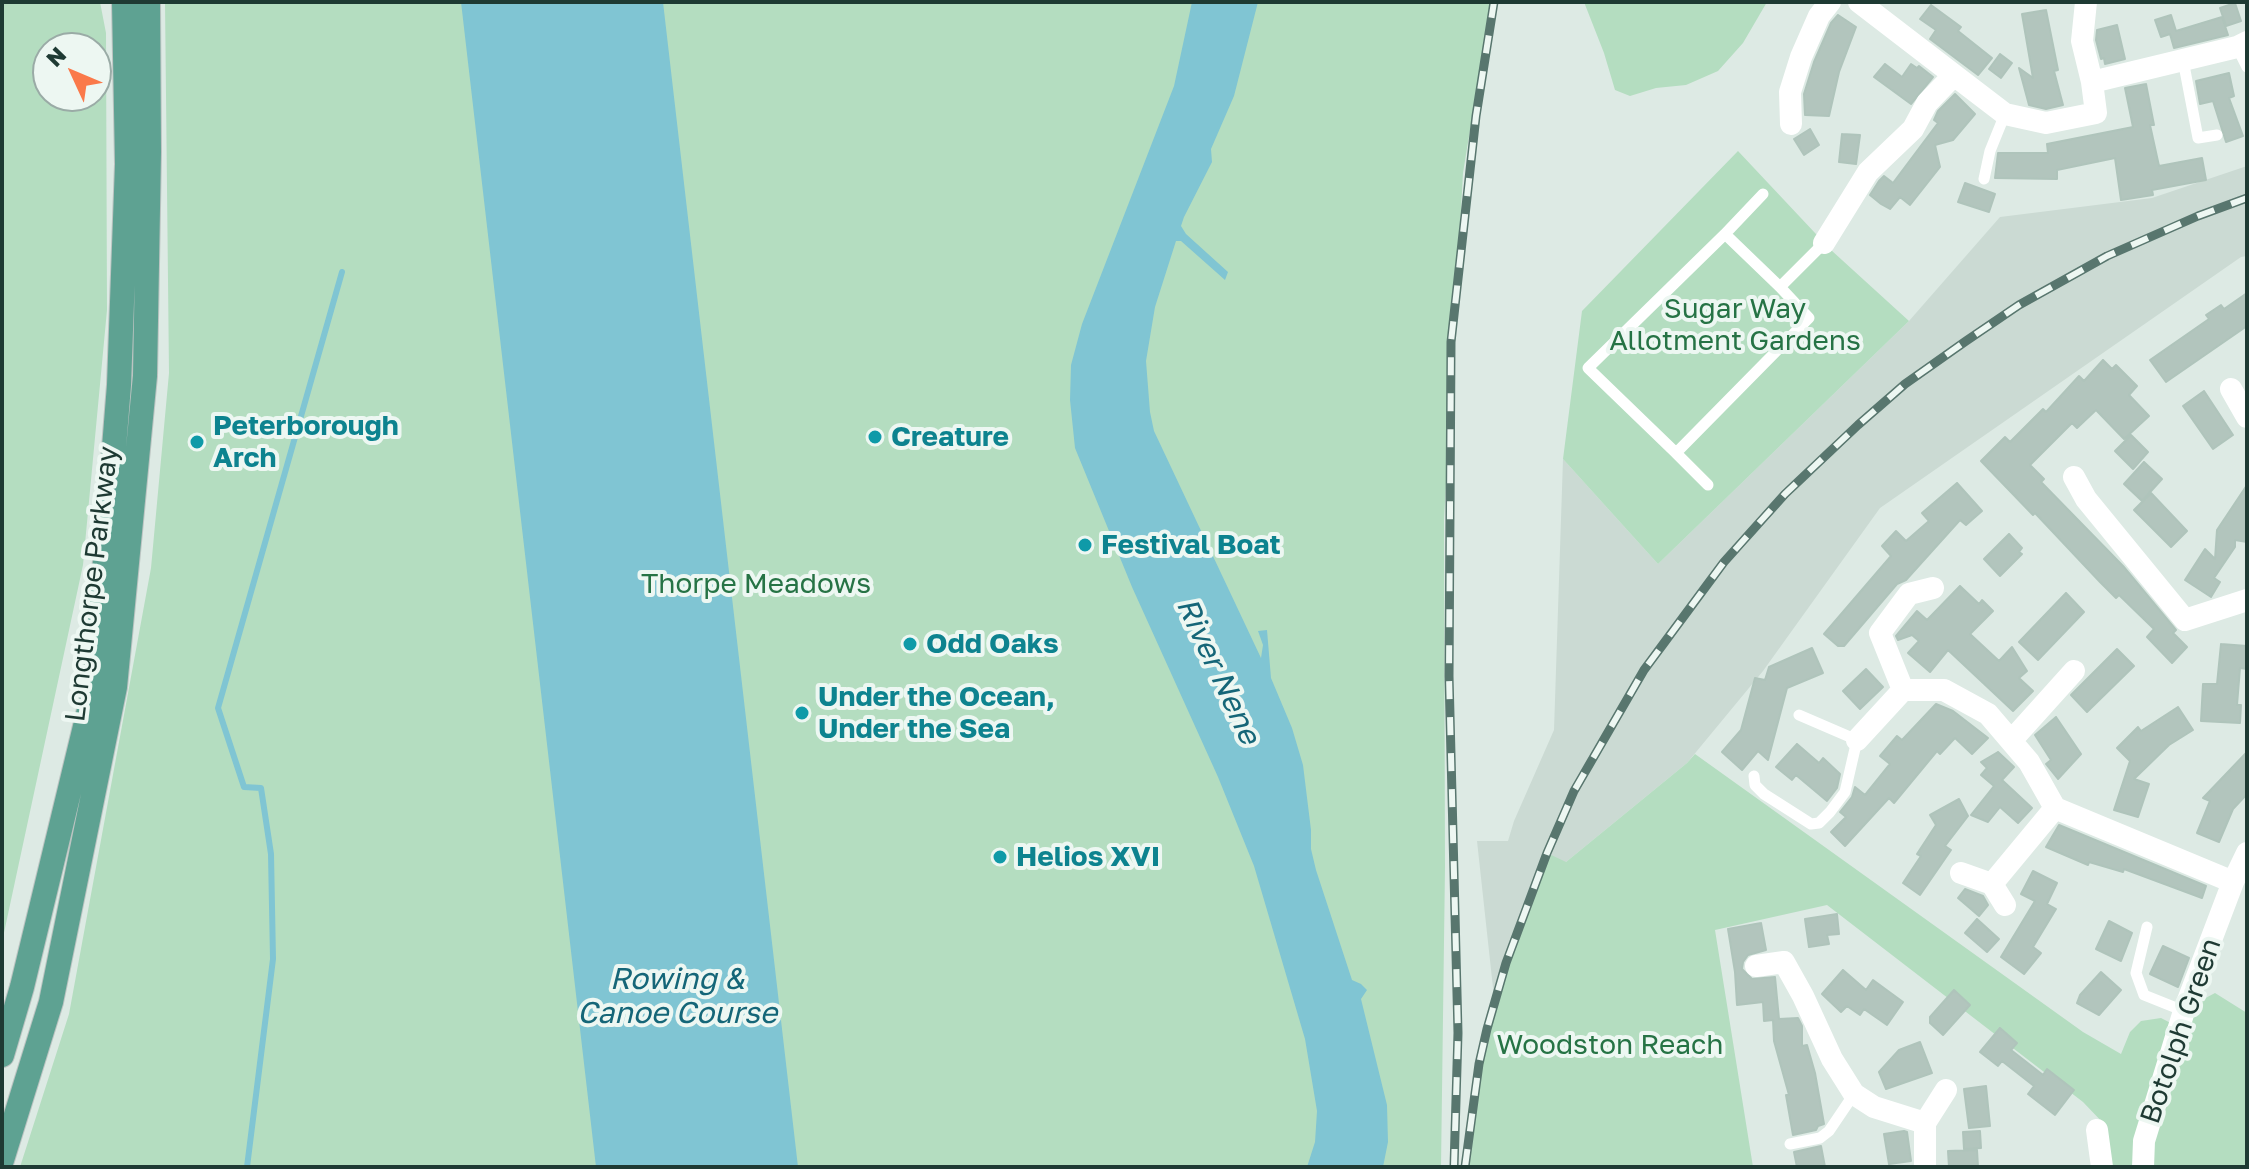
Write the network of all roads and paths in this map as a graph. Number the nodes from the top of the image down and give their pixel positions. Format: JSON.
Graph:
{"nodes":[{"id":1,"x":124,"y":2,"type":"edge"},
{"id":2,"x":148,"y":2,"type":"edge"},
{"id":3,"x":1830,"y":2,"type":"edge"},
{"id":4,"x":1859,"y":2,"type":"edge"},
{"id":5,"x":2086,"y":2,"type":"edge"},
{"id":6,"x":2244,"y":52,"type":"edge"},
{"id":7,"x":2183,"y":60,"type":"junction"},
{"id":8,"x":1954,"y":75,"type":"junction"},
{"id":9,"x":2092,"y":82,"type":"junction"},
{"id":10,"x":2005,"y":114,"type":"junction"},
{"id":11,"x":1791,"y":124,"type":"dead end"},
{"id":12,"x":2217,"y":135,"type":"dead end"},
{"id":13,"x":1984,"y":179,"type":"dead end"},
{"id":14,"x":1763,"y":194,"type":"dead end"},
{"id":15,"x":1725,"y":234,"type":"junction"},
{"id":16,"x":1824,"y":243,"type":"joint"},
{"id":17,"x":1780,"y":287,"type":"junction"},
{"id":18,"x":2231,"y":389,"type":"dead end"},
{"id":19,"x":2247,"y":417,"type":"edge"},
{"id":20,"x":1676,"y":453,"type":"junction"},
{"id":21,"x":2074,"y":477,"type":"dead end"},
{"id":22,"x":1708,"y":485,"type":"dead end"},
{"id":23,"x":1933,"y":588,"type":"dead end"},
{"id":24,"x":2247,"y":600,"type":"edge"},
{"id":25,"x":2074,"y":671,"type":"dead end"},
{"id":26,"x":1903,"y":690,"type":"junction"},
{"id":27,"x":1799,"y":715,"type":"dead end"},
{"id":28,"x":1857,"y":740,"type":"junction"},
{"id":29,"x":2011,"y":741,"type":"junction"},
{"id":30,"x":1754,"y":776,"type":"dead end"},
{"id":31,"x":2055,"y":808,"type":"junction"},
{"id":32,"x":2247,"y":853,"type":"edge"},
{"id":33,"x":1961,"y":873,"type":"dead end"},
{"id":34,"x":2233,"y":882,"type":"junction"},
{"id":35,"x":1992,"y":884,"type":"junction"},
{"id":36,"x":2005,"y":905,"type":"dead end"},
{"id":37,"x":2147,"y":927,"type":"dead end"},
{"id":38,"x":1756,"y":966,"type":"dead end"},
{"id":39,"x":2184,"y":1011,"type":"junction"},
{"id":40,"x":2,"y":1055,"type":"edge"},
{"id":41,"x":1946,"y":1090,"type":"dead end"},
{"id":42,"x":1854,"y":1094,"type":"junction"},
{"id":43,"x":1925,"y":1123,"type":"junction"},
{"id":44,"x":2097,"y":1130,"type":"dead end"},
{"id":45,"x":1790,"y":1144,"type":"dead end"},
{"id":46,"x":2,"y":1160,"type":"edge"},
{"id":47,"x":1925,"y":1167,"type":"edge"},
{"id":48,"x":2102,"y":1167,"type":"edge"},
{"id":49,"x":2143,"y":1167,"type":"edge"}],
"edges":[{"from":1,"to":40,"type":"main road","name":"Longthorpe Parkway"},
{"from":2,"to":46,"type":"main road","name":"Longthorpe Parkway"},
{"from":3,"to":11,"type":"street"},
{"from":4,"to":8,"type":"street"},
{"from":5,"to":9,"type":"street"},
{"from":6,"to":7,"type":"street"},
{"from":7,"to":9,"type":"street"},
{"from":7,"to":12,"type":"lane"},
{"from":8,"to":10,"type":"street"},
{"from":8,"to":16,"type":"street"},
{"from":9,"to":10,"type":"street"},
{"from":10,"to":13,"type":"lane"},
{"from":14,"to":15,"type":"lane"},
{"from":15,"to":17,"type":"lane"},
{"from":15,"to":20,"type":"lane"},
{"from":16,"to":17,"type":"lane"},
{"from":17,"to":20,"type":"lane"},
{"from":18,"to":19,"type":"street"},
{"from":20,"to":22,"type":"lane"},
{"from":21,"to":24,"type":"street"},
{"from":23,"to":26,"type":"street"},
{"from":25,"to":29,"type":"street"},
{"from":26,"to":28,"type":"street"},
{"from":26,"to":29,"type":"street"},
{"from":27,"to":28,"type":"lane"},
{"from":28,"to":30,"type":"lane"},
{"from":29,"to":31,"type":"street"},
{"from":31,"to":34,"type":"street"},
{"from":31,"to":35,"type":"street"},
{"from":32,"to":34,"type":"street","name":"Botolph Green"},
{"from":33,"to":35,"type":"street"},
{"from":34,"to":39,"type":"street","name":"Botolph Green"},
{"from":35,"to":36,"type":"street"},
{"from":37,"to":39,"type":"lane"},
{"from":38,"to":42,"type":"street"},
{"from":39,"to":49,"type":"street","name":"Botolph Green"},
{"from":41,"to":43,"type":"street"},
{"from":42,"to":43,"type":"street"},
{"from":42,"to":45,"type":"lane"},
{"from":43,"to":47,"type":"street"},
{"from":44,"to":48,"type":"street","name":"Botolph Green"}]}
